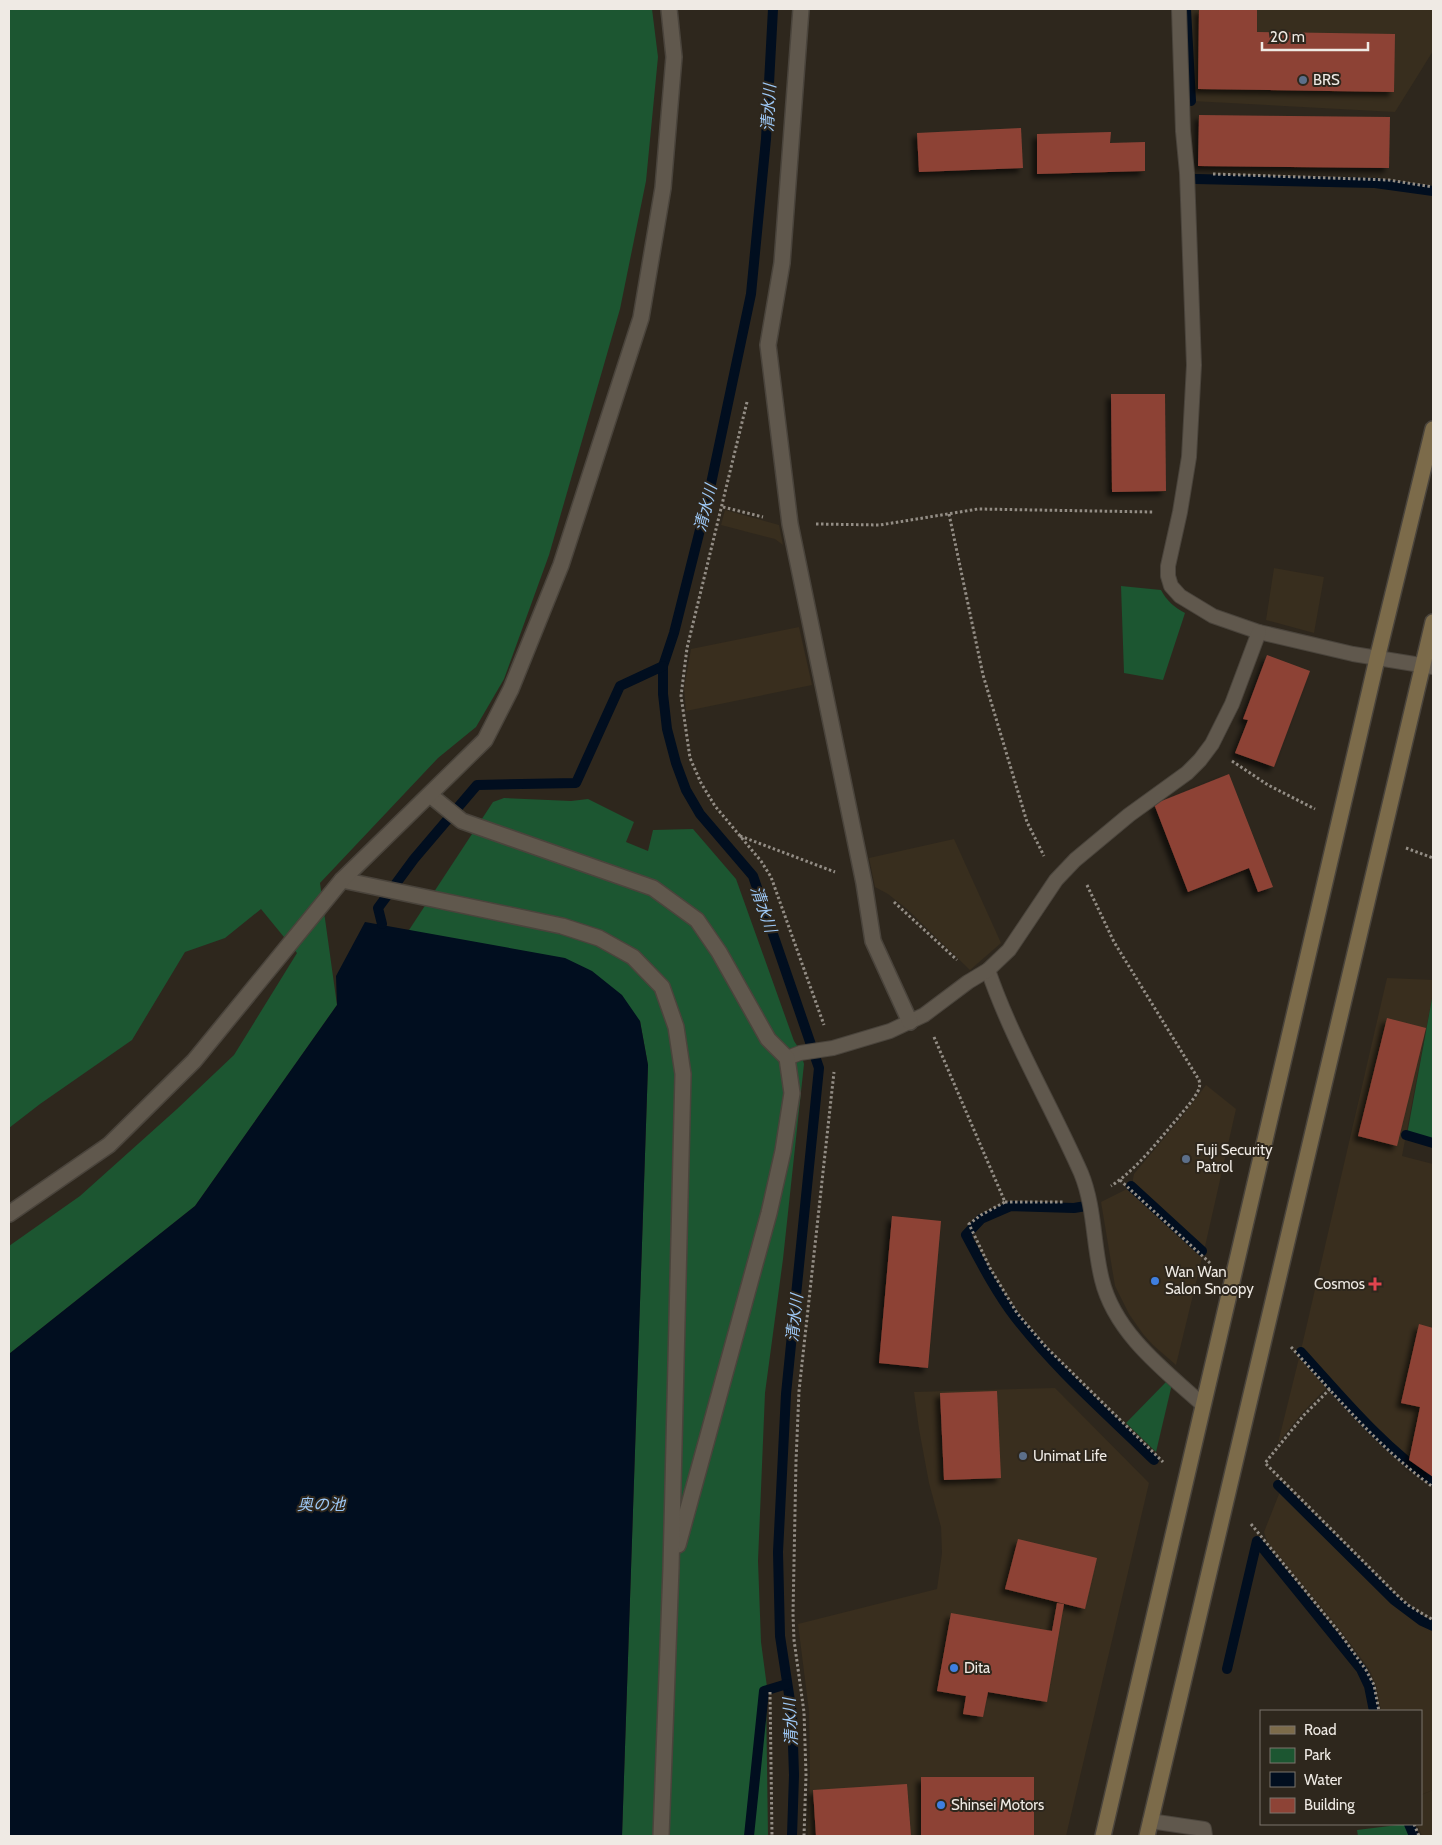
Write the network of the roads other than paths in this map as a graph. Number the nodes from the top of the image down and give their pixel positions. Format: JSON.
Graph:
{"nodes":[{"id":1,"x":669,"y":9,"type":"edge"},
{"id":2,"x":801,"y":9,"type":"edge"},
{"id":3,"x":1179,"y":9,"type":"edge"},
{"id":4,"x":1433,"y":430,"type":"edge"},
{"id":5,"x":1433,"y":622,"type":"edge"},
{"id":6,"x":1259,"y":632,"type":"junction"},
{"id":7,"x":1377,"y":659,"type":"junction"},
{"id":8,"x":1428,"y":666,"type":"edge"},
{"id":9,"x":433,"y":798,"type":"junction"},
{"id":10,"x":342,"y":880,"type":"junction"},
{"id":11,"x":988,"y":970,"type":"junction"},
{"id":12,"x":910,"y":1022,"type":"junction"},
{"id":13,"x":793,"y":1055,"type":"junction"},
{"id":14,"x":9,"y":1214,"type":"edge"},
{"id":15,"x":1203,"y":1404,"type":"junction"},
{"id":16,"x":672,"y":1568,"type":"junction"},
{"id":17,"x":1150,"y":1821,"type":"junction"},
{"id":18,"x":661,"y":1836,"type":"edge"},
{"id":19,"x":1103,"y":1836,"type":"edge"},
{"id":20,"x":1147,"y":1836,"type":"edge"},
{"id":21,"x":1205,"y":1836,"type":"edge"}],
"edges":[{"from":1,"to":9,"type":"street"},
{"from":2,"to":12,"type":"street"},
{"from":3,"to":6,"type":"lane"},
{"from":4,"to":7,"type":"street"},
{"from":5,"to":8,"type":"street"},
{"from":6,"to":7,"type":"lane"},
{"from":6,"to":11,"type":"lane"},
{"from":7,"to":8,"type":"lane"},
{"from":7,"to":15,"type":"street"},
{"from":8,"to":17,"type":"street"},
{"from":9,"to":10,"type":"street"},
{"from":9,"to":13,"type":"street"},
{"from":10,"to":14,"type":"street"},
{"from":10,"to":16,"type":"street"},
{"from":11,"to":12,"type":"lane"},
{"from":11,"to":15,"type":"lane"},
{"from":12,"to":13,"type":"lane"},
{"from":13,"to":16,"type":"street"},
{"from":15,"to":19,"type":"street"},
{"from":16,"to":18,"type":"street"},
{"from":17,"to":20,"type":"street"},
{"from":17,"to":21,"type":"lane"}]}
